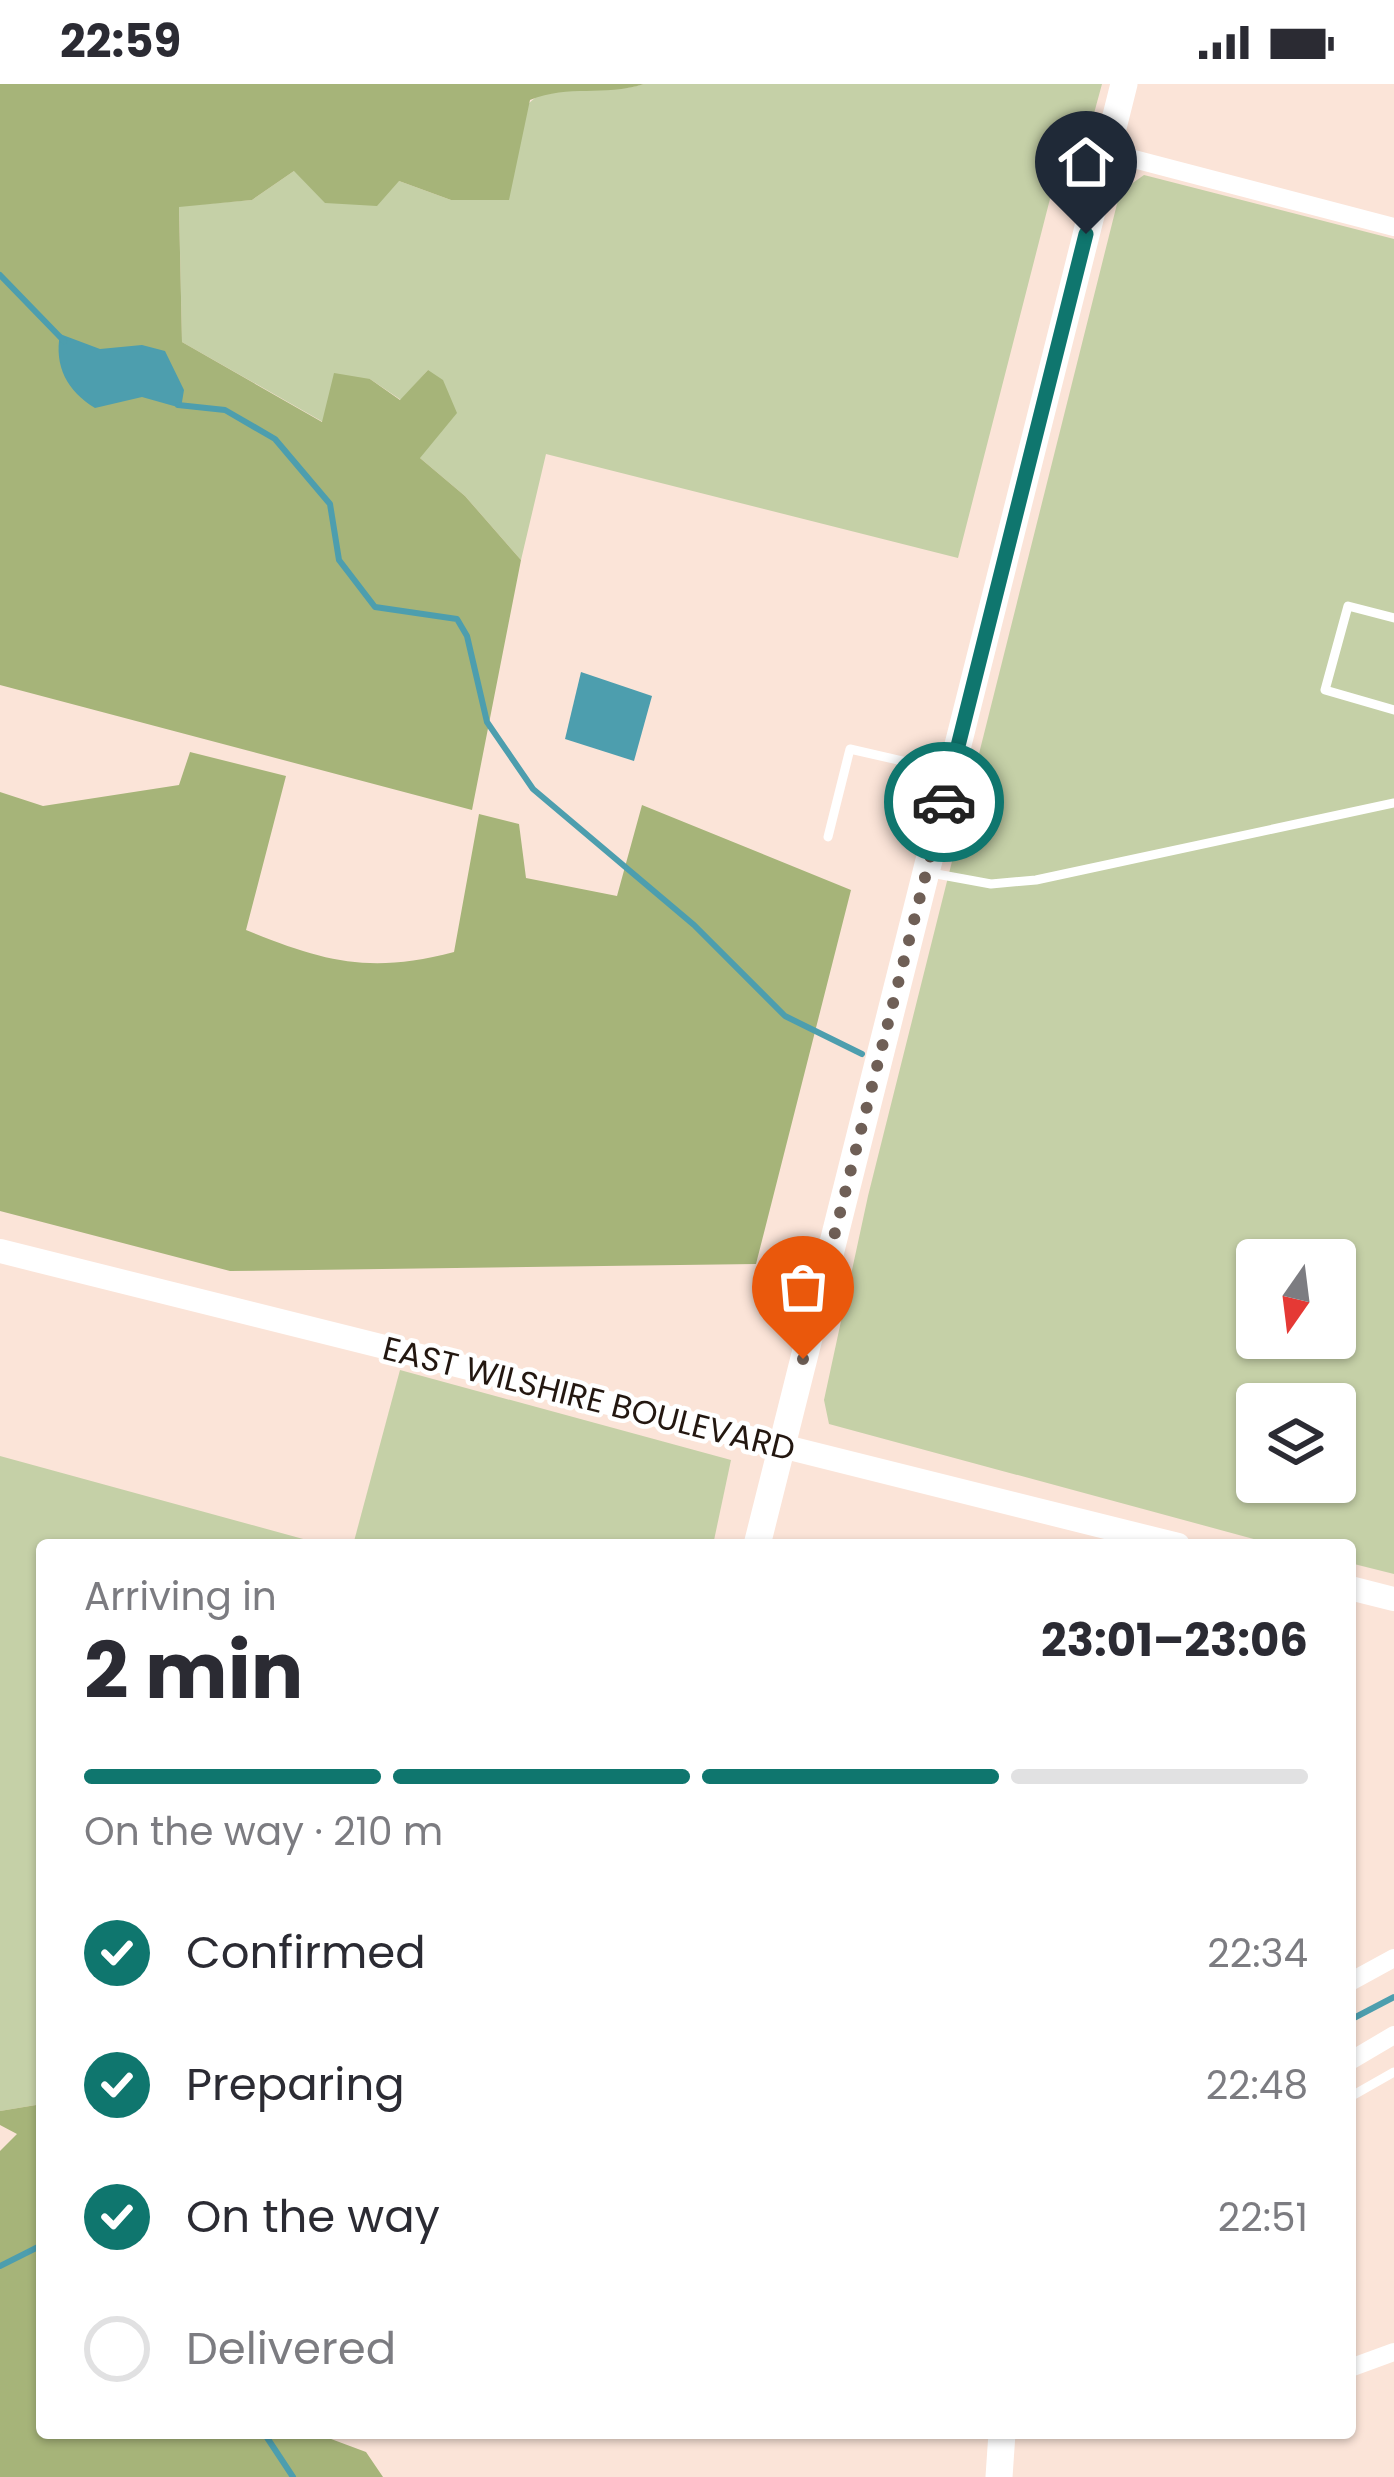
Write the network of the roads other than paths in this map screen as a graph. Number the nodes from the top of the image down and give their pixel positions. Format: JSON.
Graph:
{"nodes":[{"id":1,"x":1124,"y":84,"type":"edge"},
{"id":2,"x":1107,"y":152,"type":"junction"},
{"id":3,"x":1394,"y":227,"type":"edge"},
{"id":4,"x":1394,"y":617,"type":"edge"},
{"id":5,"x":1394,"y":710,"type":"edge"},
{"id":6,"x":951,"y":772,"type":"junction"},
{"id":7,"x":1394,"y":803,"type":"edge"},
{"id":8,"x":829,"y":837,"type":"dead end"},
{"id":9,"x":926,"y":872,"type":"junction"},
{"id":10,"x":0,"y":1251,"type":"edge"},
{"id":11,"x":782,"y":1447,"type":"junction"},
{"id":12,"x":759,"y":1539,"type":"edge"},
{"id":13,"x":1154,"y":1539,"type":"edge"},
{"id":14,"x":1356,"y":1590,"type":"edge"},
{"id":15,"x":1394,"y":1599,"type":"edge"},
{"id":16,"x":1394,"y":1958,"type":"edge"},
{"id":17,"x":1356,"y":1979,"type":"edge"},
{"id":18,"x":1394,"y":2035,"type":"edge"},
{"id":19,"x":1356,"y":2057,"type":"edge"},
{"id":20,"x":1394,"y":2072,"type":"edge"},
{"id":21,"x":1356,"y":2094,"type":"edge"},
{"id":22,"x":1394,"y":2352,"type":"edge"},
{"id":23,"x":1356,"y":2366,"type":"edge"},
{"id":24,"x":1002,"y":2439,"type":"edge"},
{"id":25,"x":999,"y":2477,"type":"edge"}],
"edges":[{"from":1,"to":2,"type":"main road"},
{"from":2,"to":3,"type":"street"},
{"from":2,"to":6,"type":"main road"},
{"from":4,"to":5,"type":"lane"},
{"from":6,"to":8,"type":"lane"},
{"from":6,"to":9,"type":"main road"},
{"from":7,"to":9,"type":"lane"},
{"from":9,"to":11,"type":"main road"},
{"from":10,"to":11,"type":"street","name":"EAST WILSHIRE BOULEVARD"},
{"from":11,"to":12,"type":"main road"},
{"from":11,"to":13,"type":"street","name":"EAST WILSHIRE BOULEVARD"},
{"from":14,"to":15,"type":"street"},
{"from":16,"to":17,"type":"street"},
{"from":18,"to":19,"type":"street"},
{"from":20,"to":21,"type":"lane"},
{"from":22,"to":23,"type":"street"},
{"from":24,"to":25,"type":"main road"}]}
